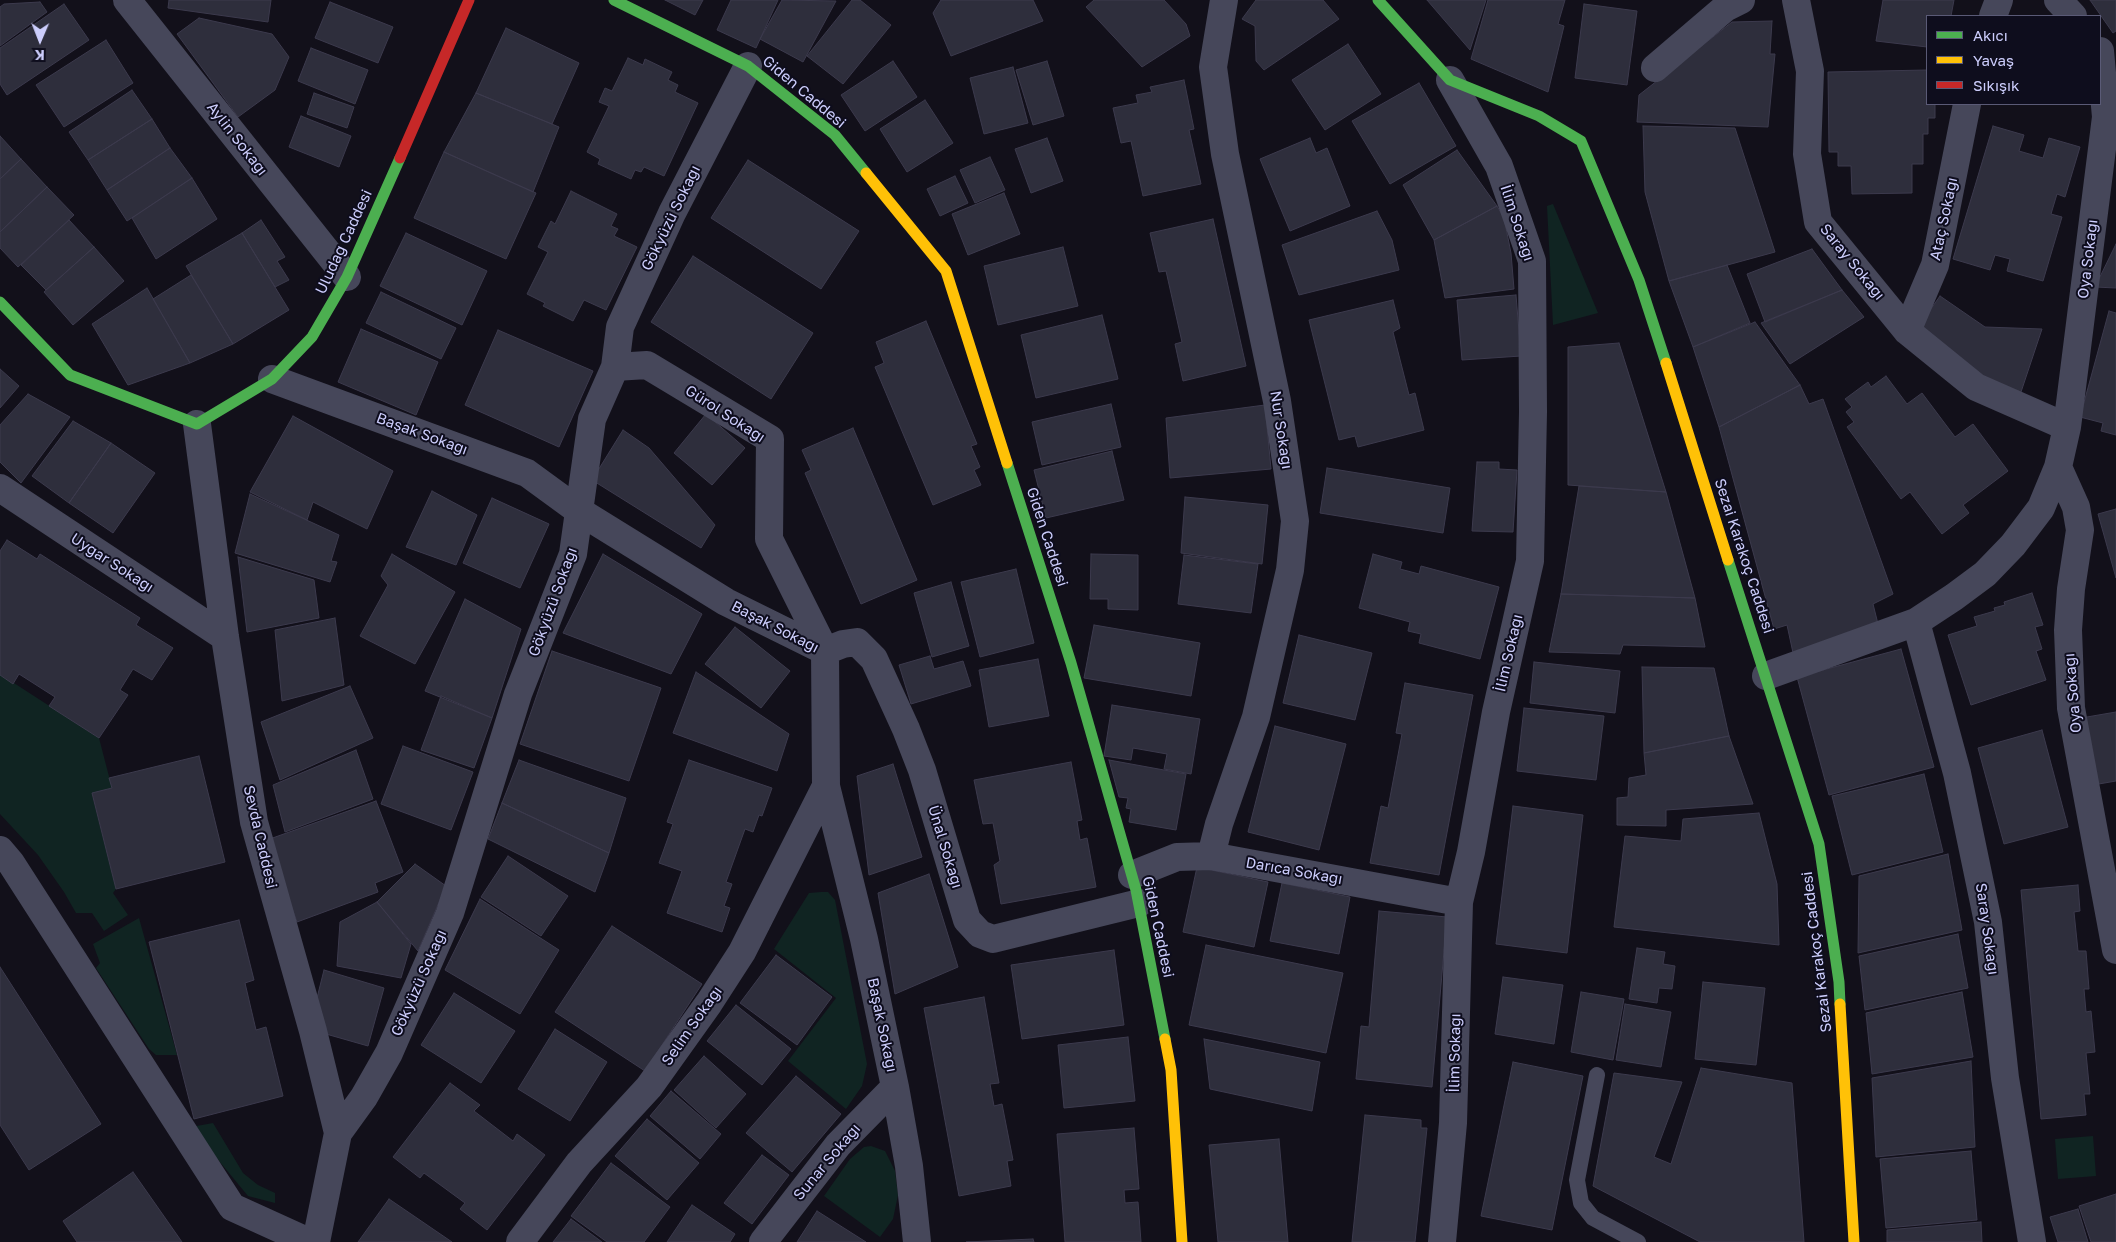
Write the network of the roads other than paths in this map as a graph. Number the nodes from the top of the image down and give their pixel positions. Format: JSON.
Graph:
{"nodes":[{"id":1,"x":127,"y":0,"type":"edge"},
{"id":2,"x":469,"y":0,"type":"edge"},
{"id":3,"x":614,"y":0,"type":"edge"},
{"id":4,"x":1224,"y":0,"type":"edge"},
{"id":5,"x":1378,"y":0,"type":"edge"},
{"id":6,"x":1741,"y":0,"type":"edge"},
{"id":7,"x":1796,"y":0,"type":"edge"},
{"id":8,"x":1999,"y":0,"type":"edge"},
{"id":9,"x":2058,"y":0,"type":"edge"},
{"id":10,"x":1993,"y":15,"type":"edge"},
{"id":11,"x":2072,"y":15,"type":"edge"},
{"id":12,"x":2101,"y":47,"type":"edge"},
{"id":13,"x":2116,"y":60,"type":"edge"},
{"id":14,"x":2101,"y":62,"type":"edge"},
{"id":15,"x":748,"y":66,"type":"junction"},
{"id":16,"x":1655,"y":68,"type":"dead end"},
{"id":17,"x":1450,"y":80,"type":"junction"},
{"id":18,"x":1967,"y":105,"type":"edge"},
{"id":19,"x":347,"y":277,"type":"junction"},
{"id":20,"x":0,"y":302,"type":"edge"},
{"id":21,"x":1907,"y":331,"type":"junction"},
{"id":22,"x":615,"y":367,"type":"junction"},
{"id":23,"x":272,"y":379,"type":"junction"},
{"id":24,"x":197,"y":424,"type":"junction"},
{"id":25,"x":2067,"y":428,"type":"junction"},
{"id":26,"x":2058,"y":467,"type":"junction"},
{"id":27,"x":0,"y":488,"type":"edge"},
{"id":28,"x":578,"y":511,"type":"junction"},
{"id":29,"x":1916,"y":622,"type":"junction"},
{"id":30,"x":225,"y":637,"type":"junction"},
{"id":31,"x":824,"y":651,"type":"junction"},
{"id":32,"x":1766,"y":676,"type":"junction"},
{"id":33,"x":826,"y":786,"type":"junction"},
{"id":34,"x":0,"y":850,"type":"edge"},
{"id":35,"x":1211,"y":856,"type":"junction"},
{"id":36,"x":1132,"y":875,"type":"junction"},
{"id":37,"x":1139,"y":902,"type":"junction"},
{"id":38,"x":1459,"y":902,"type":"junction"},
{"id":39,"x":2116,"y":950,"type":"edge"},
{"id":40,"x":1598,"y":1075,"type":"dead end"},
{"id":41,"x":895,"y":1087,"type":"junction"},
{"id":42,"x":338,"y":1133,"type":"junction"},
{"id":43,"x":916,"y":1241,"type":"edge"},
{"id":44,"x":309,"y":1242,"type":"edge"},
{"id":45,"x":316,"y":1242,"type":"edge"},
{"id":46,"x":520,"y":1242,"type":"edge"},
{"id":47,"x":763,"y":1242,"type":"edge"},
{"id":48,"x":1182,"y":1242,"type":"edge"},
{"id":49,"x":1442,"y":1242,"type":"edge"},
{"id":50,"x":1638,"y":1242,"type":"edge"},
{"id":51,"x":1854,"y":1242,"type":"edge"},
{"id":52,"x":2032,"y":1242,"type":"edge"}],
"edges":[{"from":1,"to":19,"type":"street","name":"Aylin Sokağı"},
{"from":2,"to":19,"type":"street","name":"Uludağ Caddesi"},
{"from":3,"to":15,"type":"street","name":"Giden Caddesi"},
{"from":4,"to":35,"type":"street","name":"Nur Sokağı"},
{"from":5,"to":17,"type":"street","name":"Sezai Karakoç Caddesi"},
{"from":6,"to":16,"type":"street"},
{"from":7,"to":21,"type":"street","name":"Saray Sokağı"},
{"from":8,"to":10,"type":"street"},
{"from":9,"to":11,"type":"street"},
{"from":12,"to":13,"type":"street"},
{"from":14,"to":25,"type":"street","name":"Oya Sokağı"},
{"from":15,"to":22,"type":"street","name":"Gökyüzü Sokağı"},
{"from":15,"to":36,"type":"street","name":"Giden Caddesi"},
{"from":17,"to":32,"type":"street","name":"Sezai Karakoç Caddesi"},
{"from":17,"to":38,"type":"street","name":"İlim Sokağı"},
{"from":18,"to":21,"type":"street","name":"Ataç Sokağı"},
{"from":19,"to":23,"type":"street","name":"Uludağ Caddesi"},
{"from":20,"to":24,"type":"street"},
{"from":21,"to":25,"type":"street","name":"Saray Sokağı"},
{"from":22,"to":28,"type":"street","name":"Gökyüzü Sokağı"},
{"from":22,"to":31,"type":"street","name":"Gürol Sokağı"},
{"from":23,"to":24,"type":"street","name":"Uludağ Caddesi"},
{"from":23,"to":28,"type":"street","name":"Başak Sokağı"},
{"from":24,"to":30,"type":"street","name":"Sevda Caddesi"},
{"from":25,"to":26,"type":"street","name":"Oya Sokağı"},
{"from":26,"to":29,"type":"street","name":"Oya Sokağı"},
{"from":26,"to":39,"type":"street","name":"Oya Sokağı"},
{"from":27,"to":30,"type":"street","name":"Uygar Sokağı"},
{"from":28,"to":31,"type":"street","name":"Başak Sokağı"},
{"from":28,"to":42,"type":"street","name":"Gökyüzü Sokağı"},
{"from":29,"to":32,"type":"street","name":"Oya Sokağı"},
{"from":29,"to":52,"type":"street","name":"Saray Sokağı"},
{"from":30,"to":42,"type":"street","name":"Sevda Caddesi"},
{"from":31,"to":33,"type":"street","name":"Başak Sokağı"},
{"from":31,"to":37,"type":"street","name":"Ünal Sokağı"},
{"from":32,"to":51,"type":"street","name":"Sezai Karakoç Caddesi"},
{"from":33,"to":41,"type":"street","name":"Başak Sokağı"},
{"from":33,"to":46,"type":"street","name":"Selim Sokağı"},
{"from":34,"to":44,"type":"street"},
{"from":35,"to":36,"type":"street","name":"Darıca Sokağı"},
{"from":35,"to":38,"type":"street","name":"Darıca Sokağı"},
{"from":36,"to":37,"type":"street","name":"Giden Caddesi"},
{"from":37,"to":48,"type":"street","name":"Giden Caddesi"},
{"from":38,"to":49,"type":"street","name":"İlim Sokağı"},
{"from":40,"to":50,"type":"lane"},
{"from":41,"to":43,"type":"street","name":"Başak Sokağı"},
{"from":41,"to":47,"type":"street","name":"Sunar Sokağı"},
{"from":42,"to":45,"type":"street","name":"Sevda Caddesi"}]}
